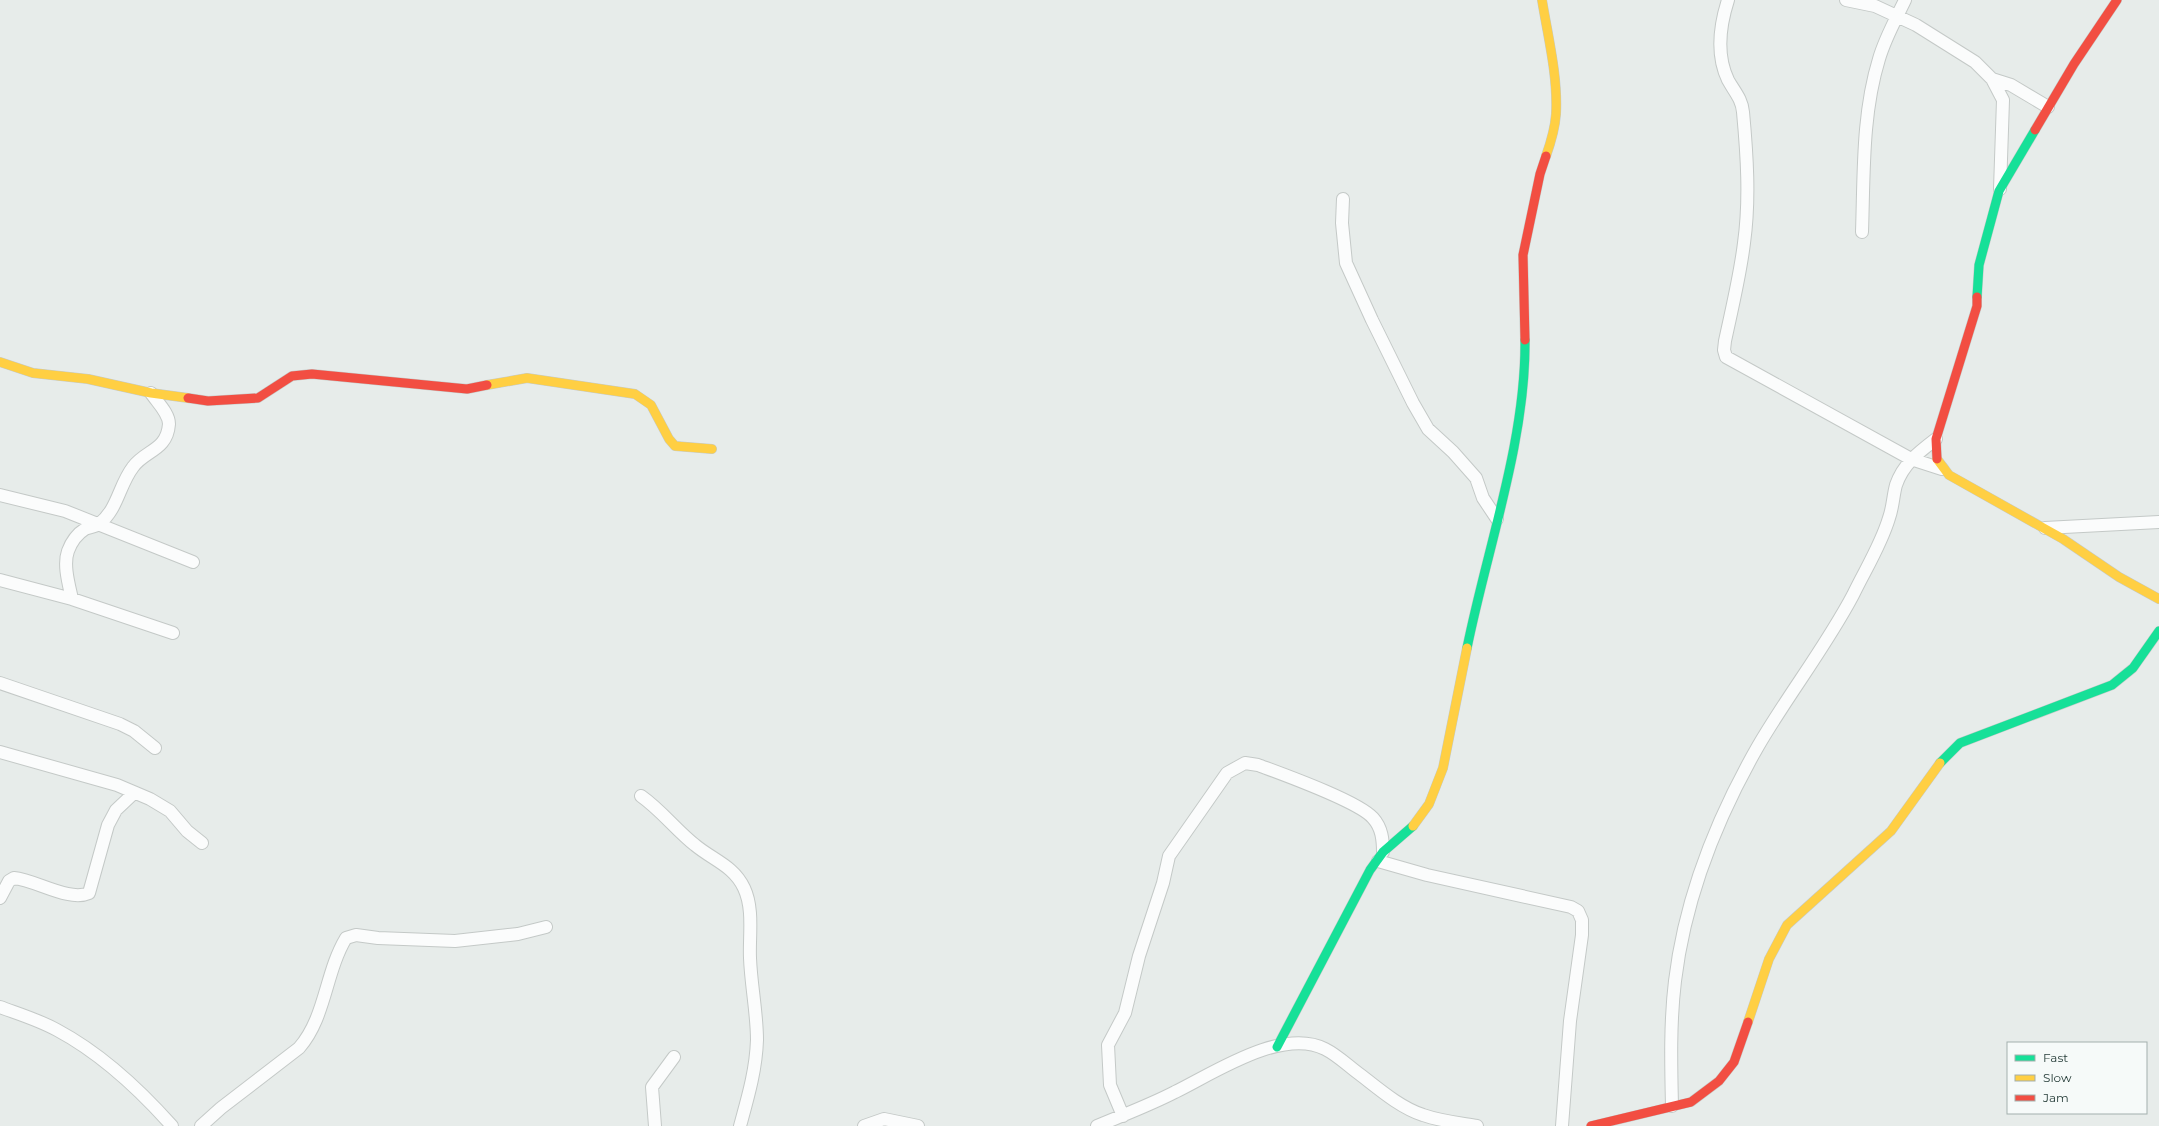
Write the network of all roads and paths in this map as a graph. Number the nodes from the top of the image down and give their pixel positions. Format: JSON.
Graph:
{"nodes":[{"id":1,"x":1542,"y":0,"type":"edge"},
{"id":2,"x":1728,"y":0,"type":"edge"},
{"id":3,"x":1846,"y":0,"type":"edge"},
{"id":4,"x":1905,"y":0,"type":"edge"},
{"id":5,"x":2117,"y":0,"type":"edge"},
{"id":6,"x":1898,"y":15,"type":"junction"},
{"id":7,"x":1992,"y":79,"type":"junction"},
{"id":8,"x":2048,"y":107,"type":"junction"},
{"id":9,"x":1999,"y":191,"type":"junction"},
{"id":10,"x":1343,"y":199,"type":"dead end"},
{"id":11,"x":1862,"y":232,"type":"dead end"},
{"id":12,"x":0,"y":362,"type":"edge"},
{"id":13,"x":151,"y":393,"type":"junction"},
{"id":14,"x":1936,"y":438,"type":"junction"},
{"id":15,"x":712,"y":449,"type":"dead end"},
{"id":16,"x":1911,"y":459,"type":"junction"},
{"id":17,"x":1942,"y":469,"type":"junction"},
{"id":18,"x":0,"y":494,"type":"edge"},
{"id":19,"x":1497,"y":519,"type":"junction"},
{"id":20,"x":2159,"y":522,"type":"edge"},
{"id":21,"x":98,"y":525,"type":"junction"},
{"id":22,"x":2044,"y":528,"type":"junction"},
{"id":23,"x":193,"y":562,"type":"dead end"},
{"id":24,"x":0,"y":580,"type":"edge"},
{"id":25,"x":72,"y":599,"type":"junction"},
{"id":26,"x":2159,"y":599,"type":"edge"},
{"id":27,"x":2159,"y":631,"type":"edge"},
{"id":28,"x":173,"y":633,"type":"dead end"},
{"id":29,"x":0,"y":683,"type":"edge"},
{"id":30,"x":154,"y":748,"type":"dead end"},
{"id":31,"x":0,"y":752,"type":"edge"},
{"id":32,"x":134,"y":793,"type":"junction"},
{"id":33,"x":641,"y":796,"type":"dead end"},
{"id":34,"x":202,"y":843,"type":"dead end"},
{"id":35,"x":1380,"y":857,"type":"junction"},
{"id":36,"x":0,"y":898,"type":"edge"},
{"id":37,"x":546,"y":927,"type":"dead end"},
{"id":38,"x":0,"y":1007,"type":"edge"},
{"id":39,"x":1278,"y":1047,"type":"junction"},
{"id":40,"x":674,"y":1058,"type":"dead end"},
{"id":41,"x":1672,"y":1106,"type":"junction"},
{"id":42,"x":1123,"y":1116,"type":"junction"},
{"id":43,"x":1451,"y":1124,"type":"edge"},
{"id":44,"x":172,"y":1126,"type":"edge"},
{"id":45,"x":201,"y":1126,"type":"edge"},
{"id":46,"x":654,"y":1126,"type":"edge"},
{"id":47,"x":740,"y":1126,"type":"edge"},
{"id":48,"x":864,"y":1126,"type":"edge"},
{"id":49,"x":918,"y":1126,"type":"edge"},
{"id":50,"x":1097,"y":1126,"type":"edge"},
{"id":51,"x":1477,"y":1126,"type":"edge"},
{"id":52,"x":1562,"y":1126,"type":"edge"},
{"id":53,"x":1591,"y":1126,"type":"edge"}],
"edges":[{"from":1,"to":19,"type":"street"},
{"from":2,"to":16,"type":"street"},
{"from":3,"to":6,"type":"street"},
{"from":4,"to":6,"type":"street"},
{"from":5,"to":8,"type":"street"},
{"from":6,"to":7,"type":"street"},
{"from":6,"to":11,"type":"street"},
{"from":7,"to":8,"type":"street"},
{"from":7,"to":9,"type":"street"},
{"from":8,"to":9,"type":"street"},
{"from":9,"to":14,"type":"street"},
{"from":10,"to":19,"type":"street"},
{"from":12,"to":13,"type":"street"},
{"from":13,"to":15,"type":"street"},
{"from":13,"to":21,"type":"street"},
{"from":14,"to":16,"type":"street"},
{"from":14,"to":17,"type":"street"},
{"from":16,"to":17,"type":"street"},
{"from":16,"to":41,"type":"street"},
{"from":17,"to":22,"type":"street"},
{"from":18,"to":21,"type":"street"},
{"from":19,"to":35,"type":"street"},
{"from":20,"to":22,"type":"street"},
{"from":21,"to":23,"type":"street"},
{"from":21,"to":25,"type":"street"},
{"from":22,"to":26,"type":"street"},
{"from":24,"to":25,"type":"street"},
{"from":25,"to":28,"type":"street"},
{"from":27,"to":41,"type":"street"},
{"from":29,"to":30,"type":"street"},
{"from":31,"to":32,"type":"street"},
{"from":32,"to":34,"type":"street"},
{"from":32,"to":36,"type":"street"},
{"from":33,"to":47,"type":"street"},
{"from":35,"to":39,"type":"street"},
{"from":35,"to":42,"type":"street"},
{"from":35,"to":52,"type":"street"},
{"from":37,"to":45,"type":"street"},
{"from":38,"to":44,"type":"street"},
{"from":39,"to":42,"type":"street"},
{"from":39,"to":43,"type":"street"},
{"from":40,"to":46,"type":"street"},
{"from":41,"to":53,"type":"street"},
{"from":42,"to":50,"type":"street"},
{"from":43,"to":51,"type":"street"},
{"from":48,"to":49,"type":"street"}]}
